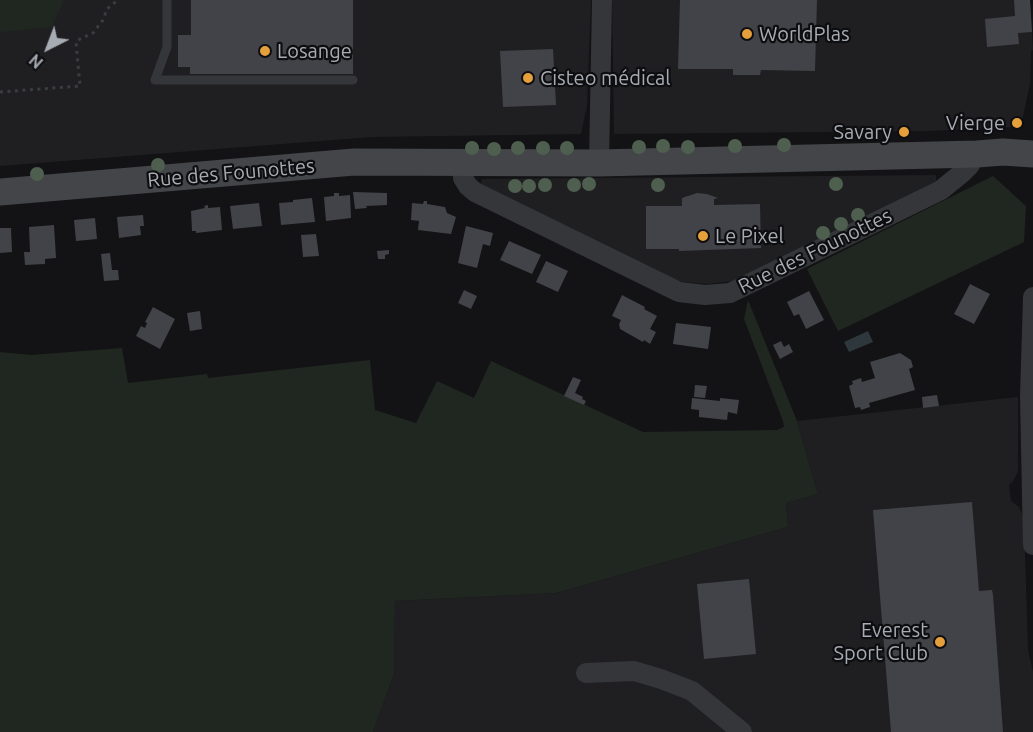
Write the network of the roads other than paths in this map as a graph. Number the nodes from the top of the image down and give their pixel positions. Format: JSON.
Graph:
{"nodes":[{"id":1,"x":167,"y":0,"type":"edge"},
{"id":2,"x":602,"y":0,"type":"edge"},
{"id":3,"x":353,"y":80,"type":"dead end"},
{"id":4,"x":977,"y":154,"type":"junction"},
{"id":5,"x":1033,"y":154,"type":"edge"},
{"id":6,"x":463,"y":162,"type":"junction"},
{"id":7,"x":599,"y":163,"type":"junction"},
{"id":8,"x":0,"y":192,"type":"edge"},
{"id":9,"x":1033,"y":297,"type":"edge"},
{"id":10,"x":1033,"y":520,"type":"edge"},
{"id":11,"x":1033,"y":545,"type":"edge"},
{"id":12,"x":586,"y":673,"type":"dead end"},
{"id":13,"x":742,"y":732,"type":"edge"}],
"edges":[{"from":1,"to":3,"type":"lane"},
{"from":2,"to":7,"type":"street"},
{"from":4,"to":5,"type":"street","name":"Rue des Founottes"},
{"from":4,"to":6,"type":"street","name":"Rue des Founottes"},
{"from":4,"to":7,"type":"street","name":"Rue des Founottes"},
{"from":6,"to":7,"type":"street","name":"Rue des Founottes"},
{"from":6,"to":8,"type":"street","name":"Rue des Founottes"},
{"from":9,"to":10,"type":"street"},
{"from":10,"to":11,"type":"street"},
{"from":12,"to":13,"type":"street"}]}
